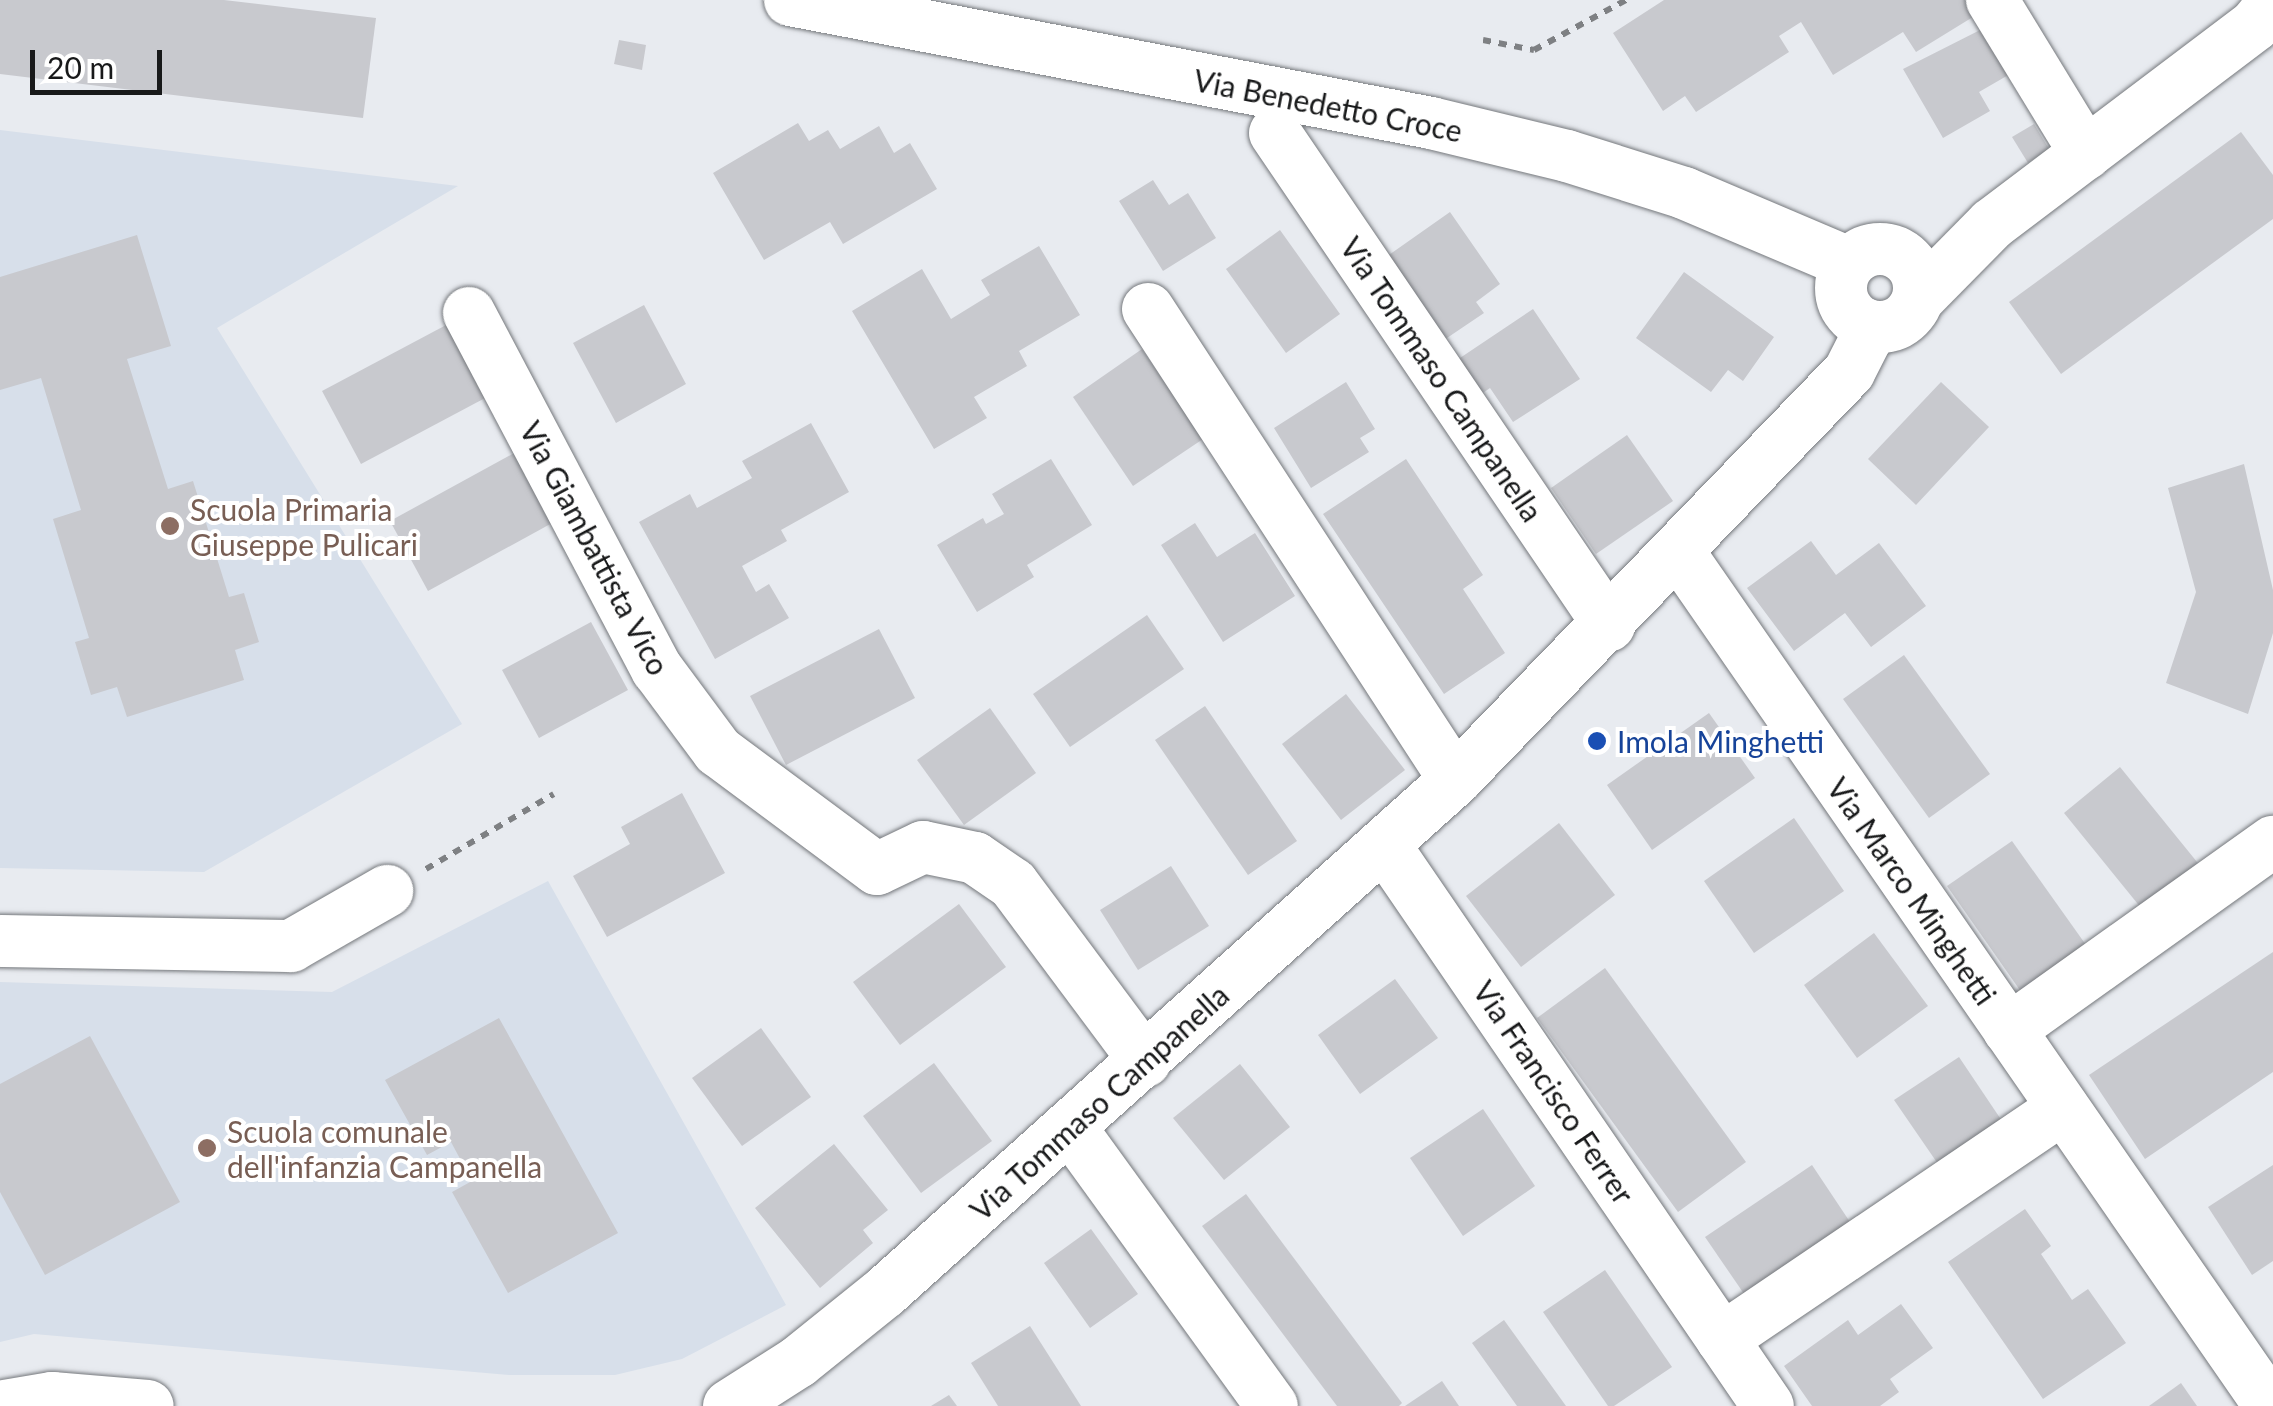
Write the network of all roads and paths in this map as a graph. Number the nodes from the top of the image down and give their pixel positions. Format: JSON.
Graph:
{"nodes":[{"id":1,"x":790,"y":0,"type":"edge"},
{"id":2,"x":1626,"y":0,"type":"edge"},
{"id":3,"x":1992,"y":0,"type":"edge"},
{"id":4,"x":2267,"y":22,"type":"edge"},
{"id":5,"x":1482,"y":40,"type":"dead end"},
{"id":6,"x":1275,"y":133,"type":"dead end"},
{"id":7,"x":2086,"y":154,"type":"junction"},
{"id":8,"x":1849,"y":263,"type":"junction"},
{"id":9,"x":1911,"y":277,"type":"junction"},
{"id":10,"x":1148,"y":309,"type":"dead end"},
{"id":11,"x":469,"y":313,"type":"dead end"},
{"id":12,"x":1865,"y":324,"type":"junction"},
{"id":13,"x":1680,"y":554,"type":"junction"},
{"id":14,"x":1609,"y":625,"type":"junction"},
{"id":15,"x":1455,"y":780,"type":"junction"},
{"id":16,"x":554,"y":794,"type":"dead end"},
{"id":17,"x":2273,"y":842,"type":"edge"},
{"id":18,"x":1385,"y":846,"type":"junction"},
{"id":19,"x":402,"y":883,"type":"joint"},
{"id":20,"x":0,"y":940,"type":"edge"},
{"id":21,"x":2009,"y":1030,"type":"junction"},
{"id":22,"x":1145,"y":1061,"type":"junction"},
{"id":23,"x":2063,"y":1108,"type":"junction"},
{"id":24,"x":1072,"y":1130,"type":"junction"},
{"id":25,"x":1722,"y":1339,"type":"junction"},
{"id":26,"x":5,"y":1406,"type":"edge"},
{"id":27,"x":148,"y":1406,"type":"edge"},
{"id":28,"x":729,"y":1406,"type":"edge"},
{"id":29,"x":1272,"y":1406,"type":"edge"},
{"id":30,"x":1768,"y":1406,"type":"edge"},
{"id":31,"x":2270,"y":1406,"type":"edge"}],
"edges":[{"from":1,"to":8,"type":"street","name":"Via Benedetto Croce"},
{"from":2,"to":5,"type":"path"},
{"from":3,"to":7,"type":"street"},
{"from":4,"to":7,"type":"street"},
{"from":6,"to":14,"type":"street","name":"Via Tommaso Campanella"},
{"from":7,"to":9,"type":"street"},
{"from":8,"to":9,"type":"street"},
{"from":8,"to":12,"type":"street"},
{"from":9,"to":12,"type":"street"},
{"from":10,"to":15,"type":"street"},
{"from":11,"to":22,"type":"street","name":"Via Giambattista Vico"},
{"from":12,"to":13,"type":"street","name":"Via Tommaso Campanella"},
{"from":13,"to":14,"type":"street","name":"Via Tommaso Campanella"},
{"from":13,"to":21,"type":"street","name":"Via Marco Minghetti"},
{"from":14,"to":15,"type":"street","name":"Via Tommaso Campanella"},
{"from":15,"to":18,"type":"street","name":"Via Tommaso Campanella"},
{"from":16,"to":19,"type":"path"},
{"from":17,"to":21,"type":"street","name":"Via Marco Minghetti"},
{"from":18,"to":22,"type":"street","name":"Via Tommaso Campanella"},
{"from":18,"to":25,"type":"street","name":"Via Francisco Ferrer"},
{"from":19,"to":20,"type":"street"},
{"from":21,"to":23,"type":"street","name":"Via Marco Minghetti"},
{"from":22,"to":24,"type":"street","name":"Via Tommaso Campanella"},
{"from":23,"to":25,"type":"street"},
{"from":23,"to":31,"type":"street","name":"Via Marco Minghetti"},
{"from":24,"to":28,"type":"street","name":"Via Tommaso Campanella"},
{"from":24,"to":29,"type":"street"},
{"from":25,"to":30,"type":"street","name":"Via Francisco Ferrer"},
{"from":26,"to":27,"type":"street"}]}
